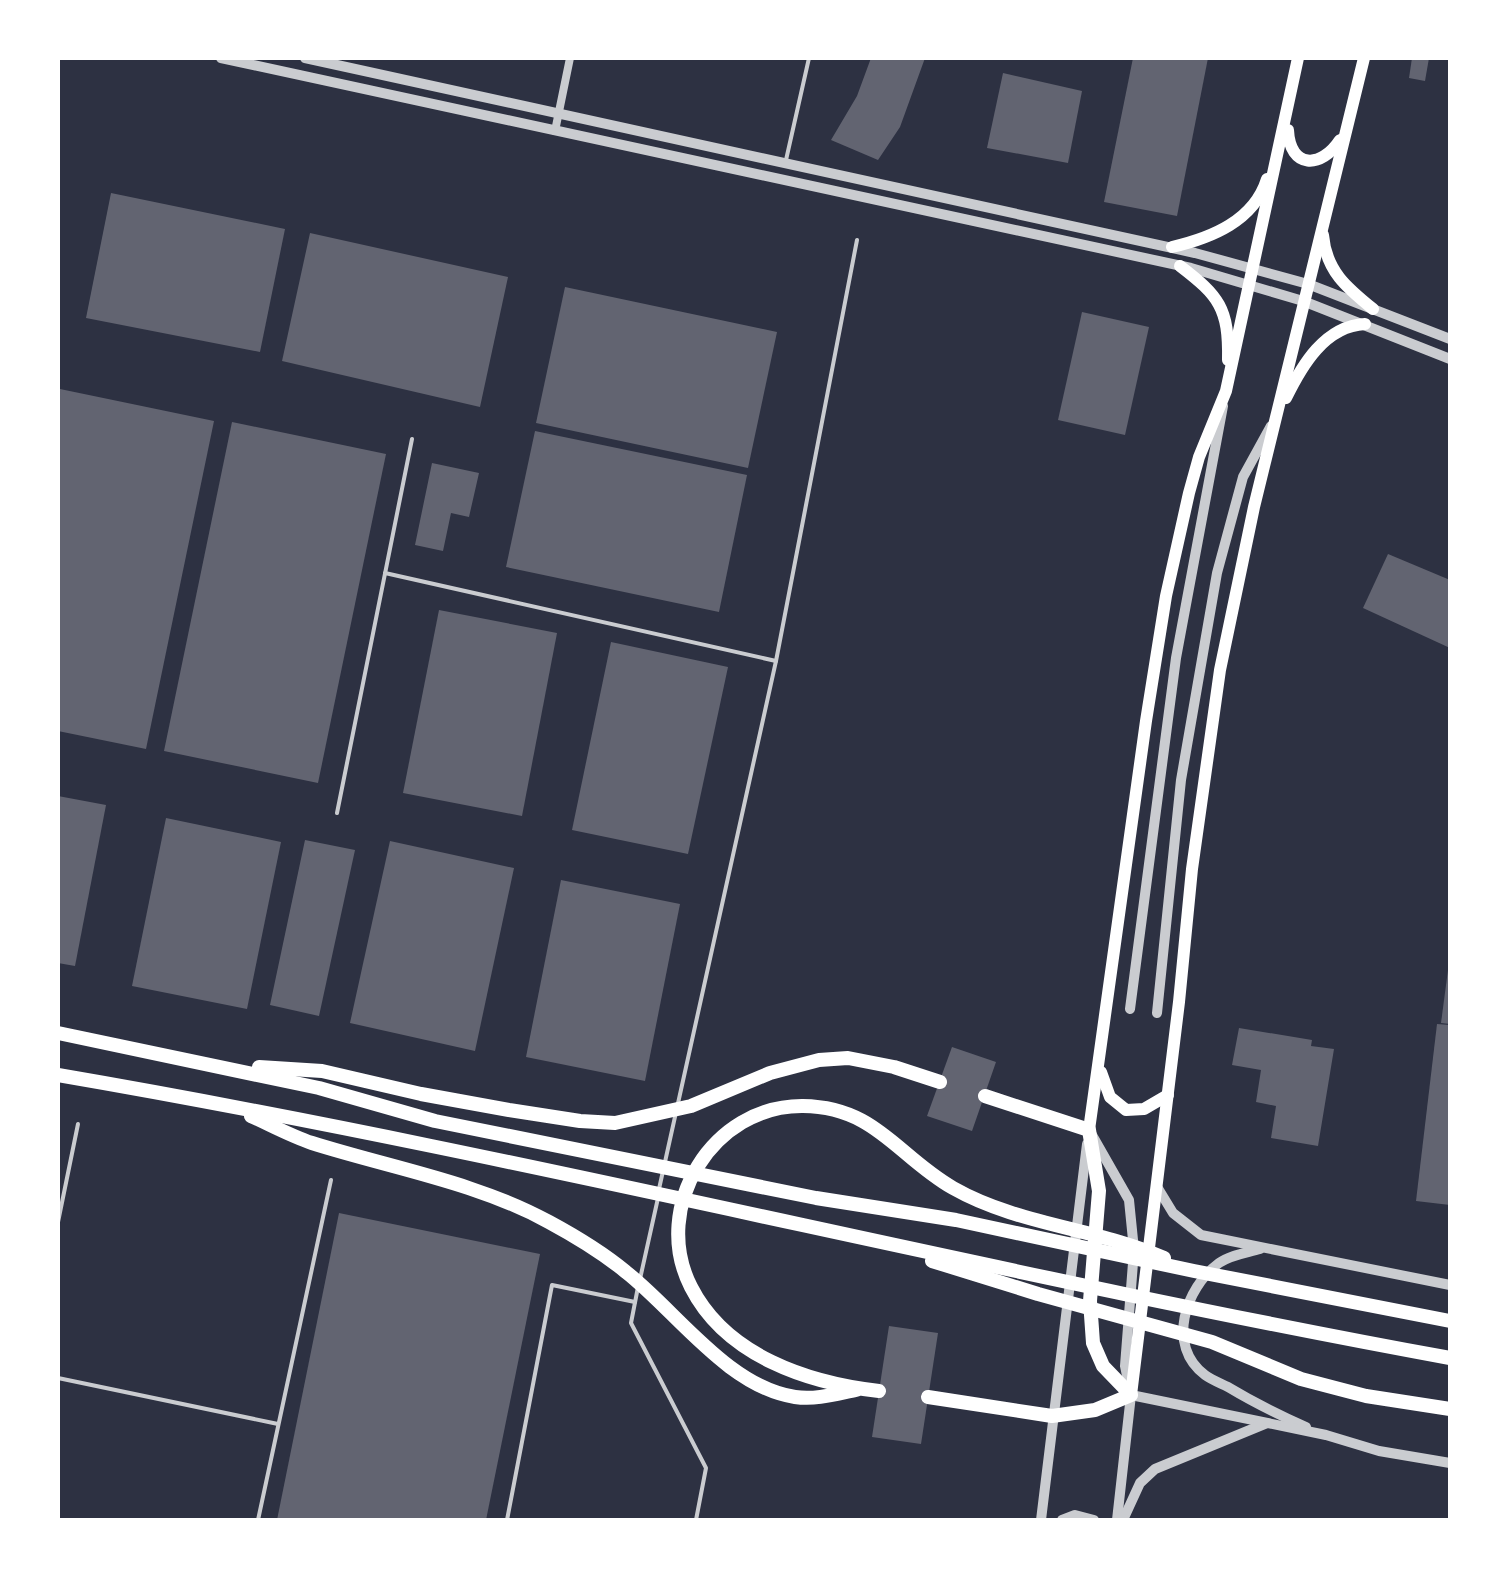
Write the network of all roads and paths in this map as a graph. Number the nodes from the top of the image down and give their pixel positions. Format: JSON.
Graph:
{"nodes":[{"id":1,"x":221,"y":58,"type":"edge"},
{"id":2,"x":305,"y":58,"type":"edge"},
{"id":3,"x":570,"y":58,"type":"edge"},
{"id":4,"x":809,"y":58,"type":"edge"},
{"id":5,"x":1298,"y":58,"type":"edge"},
{"id":6,"x":1364,"y":58,"type":"edge"},
{"id":7,"x":357,"y":64,"type":"edge"},
{"id":8,"x":559,"y":114,"type":"junction"},
{"id":9,"x":1287,"y":115,"type":"junction"},
{"id":10,"x":555,"y":131,"type":"junction"},
{"id":11,"x":1345,"y":132,"type":"junction"},
{"id":12,"x":785,"y":162,"type":"junction"},
{"id":13,"x":1322,"y":223,"type":"junction"},
{"id":14,"x":857,"y":240,"type":"dead end"},
{"id":15,"x":1172,"y":247,"type":"junction"},
{"id":16,"x":1180,"y":266,"type":"junction"},
{"id":17,"x":1254,"y":268,"type":"junction"},
{"id":18,"x":1251,"y":284,"type":"junction"},
{"id":19,"x":1308,"y":284,"type":"junction"},
{"id":20,"x":1303,"y":301,"type":"junction"},
{"id":21,"x":1373,"y":309,"type":"junction"},
{"id":22,"x":1365,"y":324,"type":"junction"},
{"id":23,"x":1450,"y":339,"type":"edge"},
{"id":24,"x":1450,"y":359,"type":"edge"},
{"id":25,"x":1226,"y":391,"type":"junction"},
{"id":26,"x":1275,"y":419,"type":"junction"},
{"id":27,"x":412,"y":439,"type":"dead end"},
{"id":28,"x":385,"y":573,"type":"junction"},
{"id":29,"x":776,"y":661,"type":"junction"},
{"id":30,"x":337,"y":813,"type":"dead end"},
{"id":31,"x":1130,"y":1009,"type":"dead end"},
{"id":32,"x":1157,"y":1013,"type":"dead end"},
{"id":33,"x":58,"y":1033,"type":"edge"},
{"id":34,"x":215,"y":1065,"type":"junction"},
{"id":35,"x":1099,"y":1065,"type":"junction"},
{"id":36,"x":58,"y":1075,"type":"edge"},
{"id":37,"x":940,"y":1082,"type":"dead end"},
{"id":38,"x":1168,"y":1095,"type":"junction"},
{"id":39,"x":985,"y":1096,"type":"dead end"},
{"id":40,"x":223,"y":1103,"type":"junction"},
{"id":41,"x":78,"y":1124,"type":"dead end"},
{"id":42,"x":1089,"y":1130,"type":"junction"},
{"id":43,"x":331,"y":1180,"type":"dead end"},
{"id":44,"x":1155,"y":1184,"type":"junction"},
{"id":45,"x":58,"y":1222,"type":"edge"},
{"id":46,"x":852,"y":1236,"type":"junction"},
{"id":47,"x":1262,"y":1248,"type":"junction"},
{"id":48,"x":1194,"y":1271,"type":"junction"},
{"id":49,"x":1450,"y":1285,"type":"edge"},
{"id":50,"x":635,"y":1302,"type":"junction"},
{"id":51,"x":1450,"y":1321,"type":"edge"},
{"id":52,"x":1450,"y":1358,"type":"edge"},
{"id":53,"x":58,"y":1378,"type":"edge"},
{"id":54,"x":860,"y":1389,"type":"junction"},
{"id":55,"x":879,"y":1391,"type":"dead end"},
{"id":56,"x":1131,"y":1395,"type":"junction"},
{"id":57,"x":928,"y":1397,"type":"dead end"},
{"id":58,"x":1450,"y":1409,"type":"edge"},
{"id":59,"x":1052,"y":1416,"type":"junction"},
{"id":60,"x":1268,"y":1423,"type":"junction"},
{"id":61,"x":278,"y":1424,"type":"junction"},
{"id":62,"x":1326,"y":1435,"type":"junction"},
{"id":63,"x":1450,"y":1463,"type":"edge"},
{"id":64,"x":258,"y":1520,"type":"edge"},
{"id":65,"x":507,"y":1520,"type":"edge"},
{"id":66,"x":696,"y":1520,"type":"edge"},
{"id":67,"x":1041,"y":1520,"type":"edge"},
{"id":68,"x":1062,"y":1520,"type":"edge"},
{"id":69,"x":1094,"y":1520,"type":"edge"},
{"id":70,"x":1117,"y":1520,"type":"edge"},
{"id":71,"x":1123,"y":1520,"type":"edge"}],
"edges":[{"from":1,"to":10,"type":"street"},
{"from":2,"to":7,"type":"street"},
{"from":3,"to":8,"type":"street"},
{"from":4,"to":12,"type":"lane"},
{"from":5,"to":9,"type":"main road"},
{"from":6,"to":11,"type":"main road"},
{"from":7,"to":8,"type":"street"},
{"from":8,"to":10,"type":"street"},
{"from":8,"to":12,"type":"street"},
{"from":9,"to":11,"type":"main road"},
{"from":9,"to":15,"type":"main road"},
{"from":9,"to":17,"type":"main road"},
{"from":10,"to":16,"type":"street"},
{"from":11,"to":13,"type":"main road"},
{"from":12,"to":15,"type":"street"},
{"from":13,"to":19,"type":"main road"},
{"from":13,"to":21,"type":"main road"},
{"from":14,"to":29,"type":"lane"},
{"from":15,"to":17,"type":"street"},
{"from":16,"to":18,"type":"street"},
{"from":16,"to":25,"type":"main road"},
{"from":17,"to":18,"type":"main road"},
{"from":17,"to":19,"type":"street"},
{"from":18,"to":20,"type":"street"},
{"from":18,"to":25,"type":"main road"},
{"from":19,"to":20,"type":"main road"},
{"from":19,"to":21,"type":"street"},
{"from":20,"to":22,"type":"street"},
{"from":20,"to":26,"type":"main road"},
{"from":21,"to":23,"type":"street"},
{"from":22,"to":24,"type":"street"},
{"from":22,"to":26,"type":"main road"},
{"from":25,"to":31,"type":"street"},
{"from":25,"to":35,"type":"main road"},
{"from":26,"to":32,"type":"street"},
{"from":26,"to":38,"type":"main road"},
{"from":27,"to":28,"type":"lane"},
{"from":28,"to":29,"type":"lane"},
{"from":28,"to":30,"type":"lane"},
{"from":29,"to":50,"type":"lane"},
{"from":33,"to":34,"type":"highway"},
{"from":34,"to":37,"type":"highway"},
{"from":34,"to":48,"type":"highway"},
{"from":35,"to":38,"type":"main road"},
{"from":35,"to":42,"type":"main road"},
{"from":36,"to":40,"type":"highway"},
{"from":38,"to":44,"type":"main road"},
{"from":39,"to":42,"type":"highway"},
{"from":40,"to":46,"type":"highway"},
{"from":40,"to":54,"type":"highway"},
{"from":41,"to":45,"type":"lane"},
{"from":42,"to":56,"type":"street"},
{"from":42,"to":56,"type":"highway"},
{"from":42,"to":59,"type":"street"},
{"from":43,"to":61,"type":"lane"},
{"from":44,"to":47,"type":"street"},
{"from":44,"to":56,"type":"main road"},
{"from":46,"to":52,"type":"highway"},
{"from":46,"to":58,"type":"highway"},
{"from":47,"to":49,"type":"street"},
{"from":47,"to":62,"type":"street"},
{"from":48,"to":51,"type":"highway"},
{"from":48,"to":54,"type":"highway"},
{"from":50,"to":65,"type":"lane"},
{"from":50,"to":66,"type":"lane"},
{"from":53,"to":61,"type":"lane"},
{"from":54,"to":55,"type":"highway"},
{"from":56,"to":59,"type":"highway"},
{"from":56,"to":60,"type":"street"},
{"from":56,"to":70,"type":"street"},
{"from":57,"to":59,"type":"highway"},
{"from":59,"to":67,"type":"street"},
{"from":60,"to":62,"type":"street"},
{"from":60,"to":71,"type":"street"},
{"from":61,"to":64,"type":"lane"},
{"from":62,"to":63,"type":"street"},
{"from":68,"to":69,"type":"street"}]}
